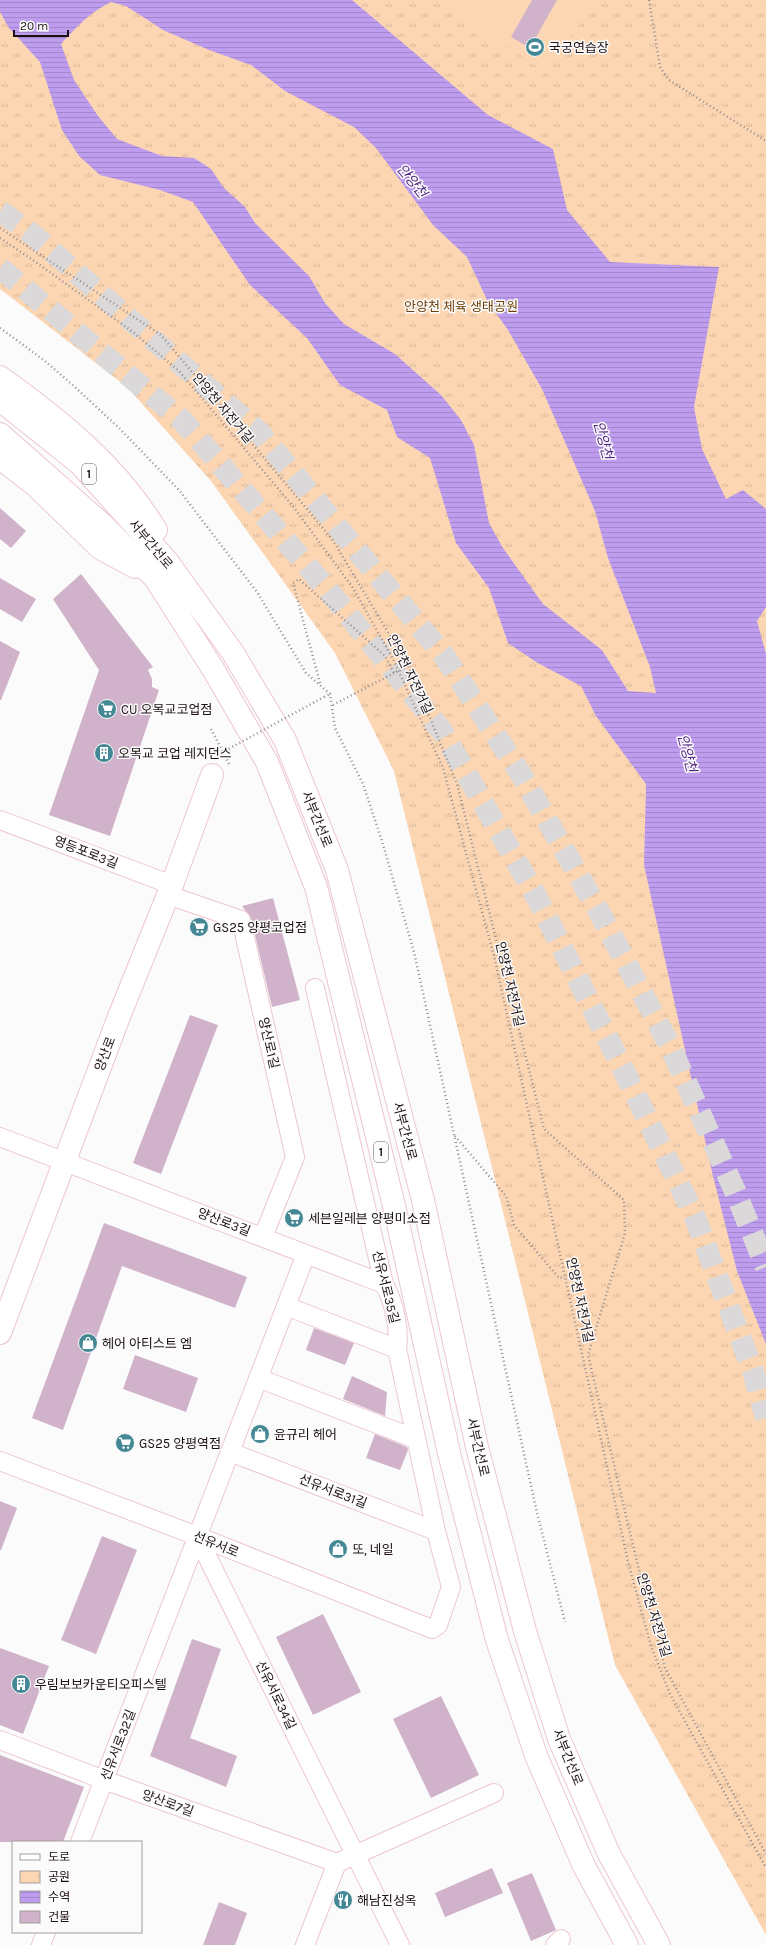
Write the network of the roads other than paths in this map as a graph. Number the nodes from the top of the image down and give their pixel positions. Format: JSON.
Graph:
{"nodes":[{"id":1,"x":0,"y":376,"type":"edge"},
{"id":2,"x":0,"y":400,"type":"edge"},
{"id":3,"x":0,"y":434,"type":"edge"},
{"id":4,"x":0,"y":458,"type":"edge"},
{"id":5,"x":161,"y":569,"type":"junction"},
{"id":6,"x":221,"y":770,"type":"road end"},
{"id":7,"x":0,"y":820,"type":"edge"},
{"id":8,"x":170,"y":890,"type":"junction"},
{"id":9,"x":315,"y":988,"type":"dead end"},
{"id":10,"x":0,"y":1137,"type":"edge"},
{"id":11,"x":64,"y":1161,"type":"junction"},
{"id":12,"x":263,"y":1237,"type":"junction"},
{"id":13,"x":306,"y":1254,"type":"junction"},
{"id":14,"x":384,"y":1284,"type":"junction"},
{"id":15,"x":286,"y":1306,"type":"junction"},
{"id":16,"x":0,"y":1333,"type":"edge"},
{"id":17,"x":397,"y":1349,"type":"junction"},
{"id":18,"x":258,"y":1378,"type":"junction"},
{"id":19,"x":416,"y":1439,"type":"junction"},
{"id":20,"x":230,"y":1452,"type":"junction"},
{"id":21,"x":0,"y":1461,"type":"edge"},
{"id":22,"x":436,"y":1531,"type":"junction"},
{"id":23,"x":197,"y":1536,"type":"junction"},
{"id":24,"x":432,"y":1629,"type":"joint"},
{"id":25,"x":0,"y":1740,"type":"edge"},
{"id":26,"x":104,"y":1780,"type":"junction"},
{"id":27,"x":494,"y":1793,"type":"dead end"},
{"id":28,"x":80,"y":1841,"type":"edge"},
{"id":29,"x":355,"y":1855,"type":"junction"},
{"id":30,"x":337,"y":1863,"type":"junction"},
{"id":31,"x":584,"y":1866,"type":"junction"},
{"id":32,"x":46,"y":1933,"type":"edge"},
{"id":33,"x":41,"y":1945,"type":"edge"},
{"id":34,"x":305,"y":1945,"type":"edge"},
{"id":35,"x":400,"y":1945,"type":"edge"},
{"id":36,"x":609,"y":1945,"type":"edge"},
{"id":37,"x":627,"y":1945,"type":"edge"},
{"id":38,"x":659,"y":1945,"type":"edge"}],
"edges":[{"from":1,"to":5,"type":"main road"},
{"from":2,"to":5,"type":"main road","name":"서부간선로","number":"1"},
{"from":3,"to":5,"type":"main road","name":"서부간선로","number":"1"},
{"from":4,"to":5,"type":"main road"},
{"from":5,"to":31,"type":"main road","name":"서부간선로","number":"1"},
{"from":5,"to":38,"type":"main road","name":"서부간선로","number":"1"},
{"from":6,"to":8,"type":"main road","name":"양산로"},
{"from":7,"to":8,"type":"street","name":"영등포로3길"},
{"from":8,"to":11,"type":"main road","name":"양산로"},
{"from":8,"to":12,"type":"street","name":"양산로1길"},
{"from":9,"to":14,"type":"street","name":"선유서로35길"},
{"from":10,"to":11,"type":"street","name":"양산로3길"},
{"from":11,"to":12,"type":"street","name":"양산로3길"},
{"from":11,"to":16,"type":"main road","name":"양산로"},
{"from":12,"to":13,"type":"street","name":"양산로3길"},
{"from":13,"to":14,"type":"street","name":"양산로3길"},
{"from":13,"to":15,"type":"street"},
{"from":14,"to":17,"type":"street","name":"선유서로35길"},
{"from":15,"to":17,"type":"street"},
{"from":15,"to":18,"type":"street"},
{"from":17,"to":19,"type":"street","name":"선유서로35길"},
{"from":18,"to":19,"type":"street"},
{"from":18,"to":20,"type":"street"},
{"from":19,"to":22,"type":"street","name":"선유서로35길"},
{"from":20,"to":22,"type":"street","name":"선유서로31길"},
{"from":20,"to":23,"type":"street"},
{"from":21,"to":23,"type":"street","name":"선유서로"},
{"from":22,"to":24,"type":"street","name":"선유서로35길"},
{"from":23,"to":24,"type":"street","name":"선유서로"},
{"from":23,"to":26,"type":"street","name":"선유서로32길"},
{"from":23,"to":29,"type":"street","name":"선유서로34길"},
{"from":25,"to":26,"type":"street","name":"양산로7길"},
{"from":26,"to":28,"type":"street","name":"선유서로32길"},
{"from":26,"to":30,"type":"street","name":"양산로7길"},
{"from":27,"to":29,"type":"street"},
{"from":29,"to":30,"type":"street"},
{"from":29,"to":35,"type":"street","name":"선유서로34길"},
{"from":30,"to":34,"type":"street"},
{"from":31,"to":36,"type":"main road"},
{"from":31,"to":37,"type":"main road","name":"서부간선로","number":"1"},
{"from":32,"to":33,"type":"street"}]}
